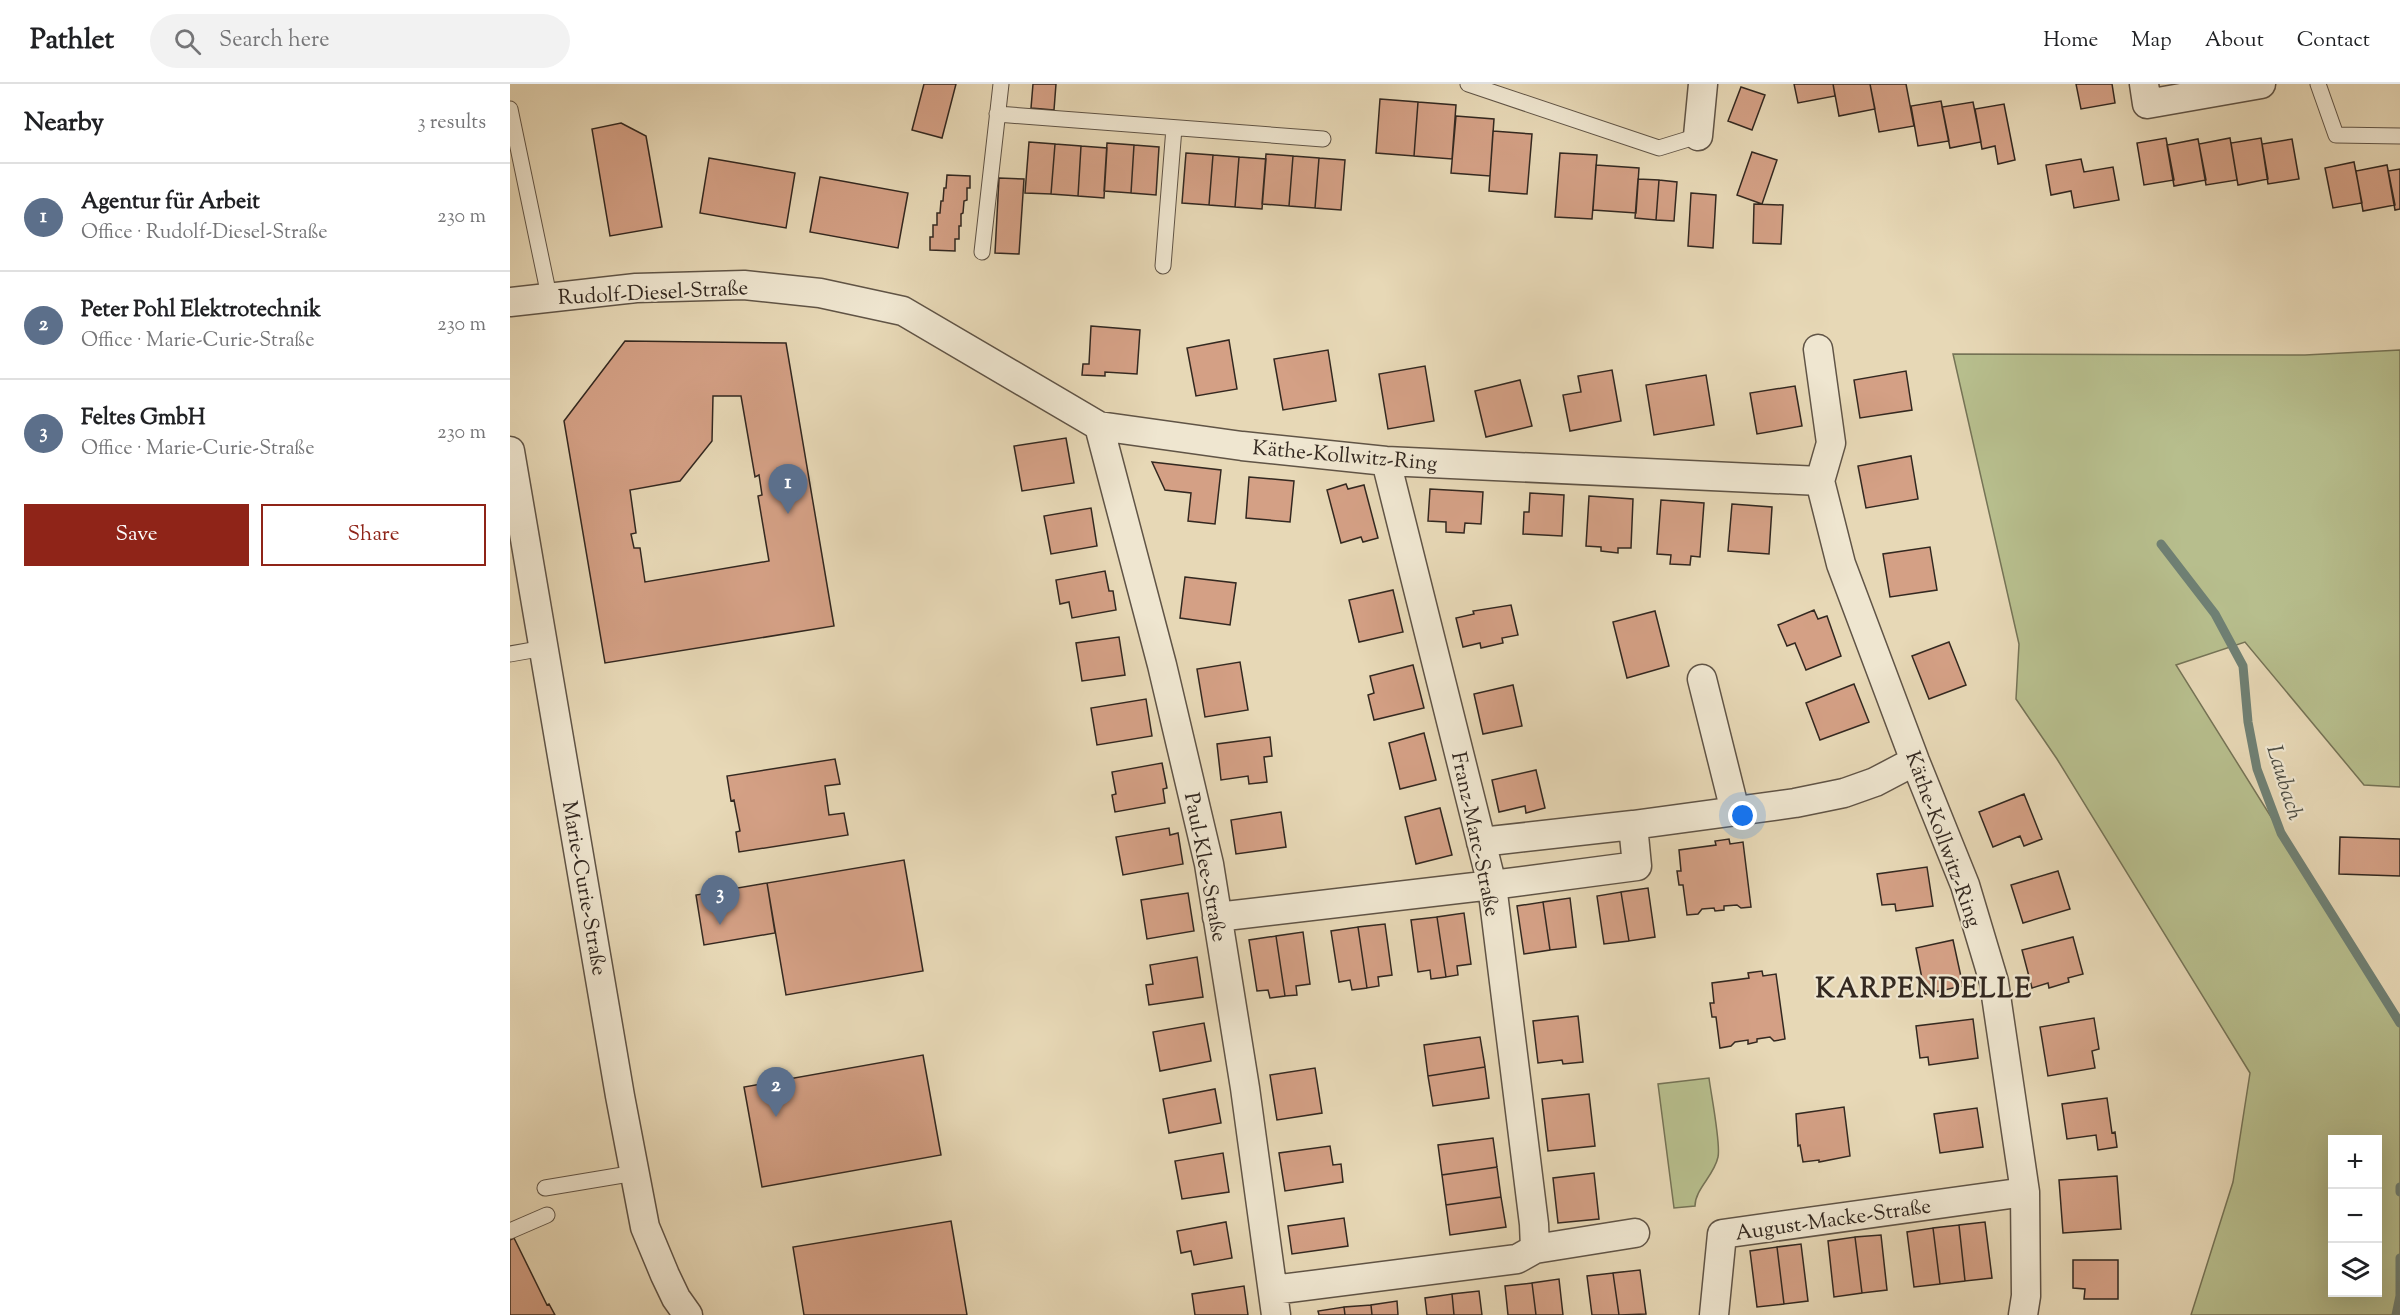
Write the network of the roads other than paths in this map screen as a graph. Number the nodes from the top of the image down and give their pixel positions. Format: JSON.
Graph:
{"nodes":[{"id":1,"x":1001,"y":84,"type":"edge"},
{"id":2,"x":1468,"y":84,"type":"edge"},
{"id":3,"x":1703,"y":84,"type":"edge"},
{"id":4,"x":2144,"y":84,"type":"edge"},
{"id":5,"x":2261,"y":84,"type":"edge"},
{"id":6,"x":2318,"y":84,"type":"edge"},
{"id":7,"x":510,"y":109,"type":"edge"},
{"id":8,"x":997,"y":114,"type":"junction"},
{"id":9,"x":1174,"y":128,"type":"junction"},
{"id":10,"x":1698,"y":136,"type":"joint"},
{"id":11,"x":2400,"y":136,"type":"edge"},
{"id":12,"x":1323,"y":139,"type":"dead end"},
{"id":13,"x":982,"y":252,"type":"dead end"},
{"id":14,"x":1163,"y":266,"type":"dead end"},
{"id":15,"x":549,"y":296,"type":"junction"},
{"id":16,"x":510,"y":302,"type":"edge"},
{"id":17,"x":903,"y":311,"type":"joint"},
{"id":18,"x":1818,"y":350,"type":"dead end"},
{"id":19,"x":1099,"y":426,"type":"junction"},
{"id":20,"x":510,"y":451,"type":"edge"},
{"id":21,"x":1386,"y":461,"type":"junction"},
{"id":22,"x":1820,"y":481,"type":"junction"},
{"id":23,"x":544,"y":648,"type":"junction"},
{"id":24,"x":510,"y":654,"type":"edge"},
{"id":25,"x":1702,"y":679,"type":"dead end"},
{"id":26,"x":1915,"y":761,"type":"junction"},
{"id":27,"x":1735,"y":811,"type":"junction"},
{"id":28,"x":1633,"y":825,"type":"junction"},
{"id":29,"x":1482,"y":842,"type":"junction"},
{"id":30,"x":1491,"y":885,"type":"junction"},
{"id":31,"x":1217,"y":917,"type":"junction"},
{"id":32,"x":635,"y":1173,"type":"junction"},
{"id":33,"x":545,"y":1188,"type":"dead end"},
{"id":34,"x":2025,"y":1192,"type":"junction"},
{"id":35,"x":547,"y":1215,"type":"dead end"},
{"id":36,"x":510,"y":1231,"type":"edge"},
{"id":37,"x":1635,"y":1233,"type":"dead end"},
{"id":38,"x":1534,"y":1250,"type":"junction"},
{"id":39,"x":1274,"y":1302,"type":"edge"},
{"id":40,"x":688,"y":1315,"type":"edge"},
{"id":41,"x":1714,"y":1315,"type":"edge"},
{"id":42,"x":2023,"y":1315,"type":"edge"}],
"edges":[{"from":1,"to":8,"type":"lane"},
{"from":2,"to":10,"type":"lane"},
{"from":3,"to":10,"type":"street"},
{"from":4,"to":5,"type":"street"},
{"from":6,"to":11,"type":"lane"},
{"from":7,"to":15,"type":"lane"},
{"from":8,"to":9,"type":"lane"},
{"from":8,"to":13,"type":"lane"},
{"from":9,"to":12,"type":"lane"},
{"from":9,"to":14,"type":"lane"},
{"from":15,"to":16,"type":"street","name":"Rudolf-Diesel-Straße"},
{"from":15,"to":17,"type":"street","name":"Rudolf-Diesel-Straße"},
{"from":17,"to":19,"type":"street","name":"Käthe-Kollwitz-Ring"},
{"from":18,"to":22,"type":"street"},
{"from":19,"to":21,"type":"street","name":"Käthe-Kollwitz-Ring"},
{"from":19,"to":31,"type":"street","name":"Paul-Klee-Straße"},
{"from":20,"to":23,"type":"street","name":"Marie-Curie-Straße"},
{"from":21,"to":22,"type":"street","name":"Käthe-Kollwitz-Ring"},
{"from":21,"to":29,"type":"street","name":"Franz-Marc-Straße"},
{"from":22,"to":26,"type":"street","name":"Käthe-Kollwitz-Ring"},
{"from":23,"to":24,"type":"lane"},
{"from":23,"to":32,"type":"street","name":"Marie-Curie-Straße"},
{"from":25,"to":27,"type":"street"},
{"from":26,"to":27,"type":"street"},
{"from":26,"to":34,"type":"street","name":"Käthe-Kollwitz-Ring"},
{"from":27,"to":28,"type":"street"},
{"from":28,"to":29,"type":"street"},
{"from":28,"to":30,"type":"street"},
{"from":29,"to":30,"type":"street","name":"Franz-Marc-Straße"},
{"from":30,"to":31,"type":"street"},
{"from":30,"to":38,"type":"street","name":"Franz-Marc-Straße"},
{"from":31,"to":39,"type":"street","name":"Paul-Klee-Straße"},
{"from":32,"to":33,"type":"lane"},
{"from":32,"to":40,"type":"street","name":"Marie-Curie-Straße"},
{"from":34,"to":41,"type":"street","name":"August-Macke-Straße"},
{"from":34,"to":42,"type":"street","name":"Käthe-Kollwitz-Ring"},
{"from":35,"to":36,"type":"lane"},
{"from":37,"to":38,"type":"street"},
{"from":38,"to":39,"type":"street"}]}
